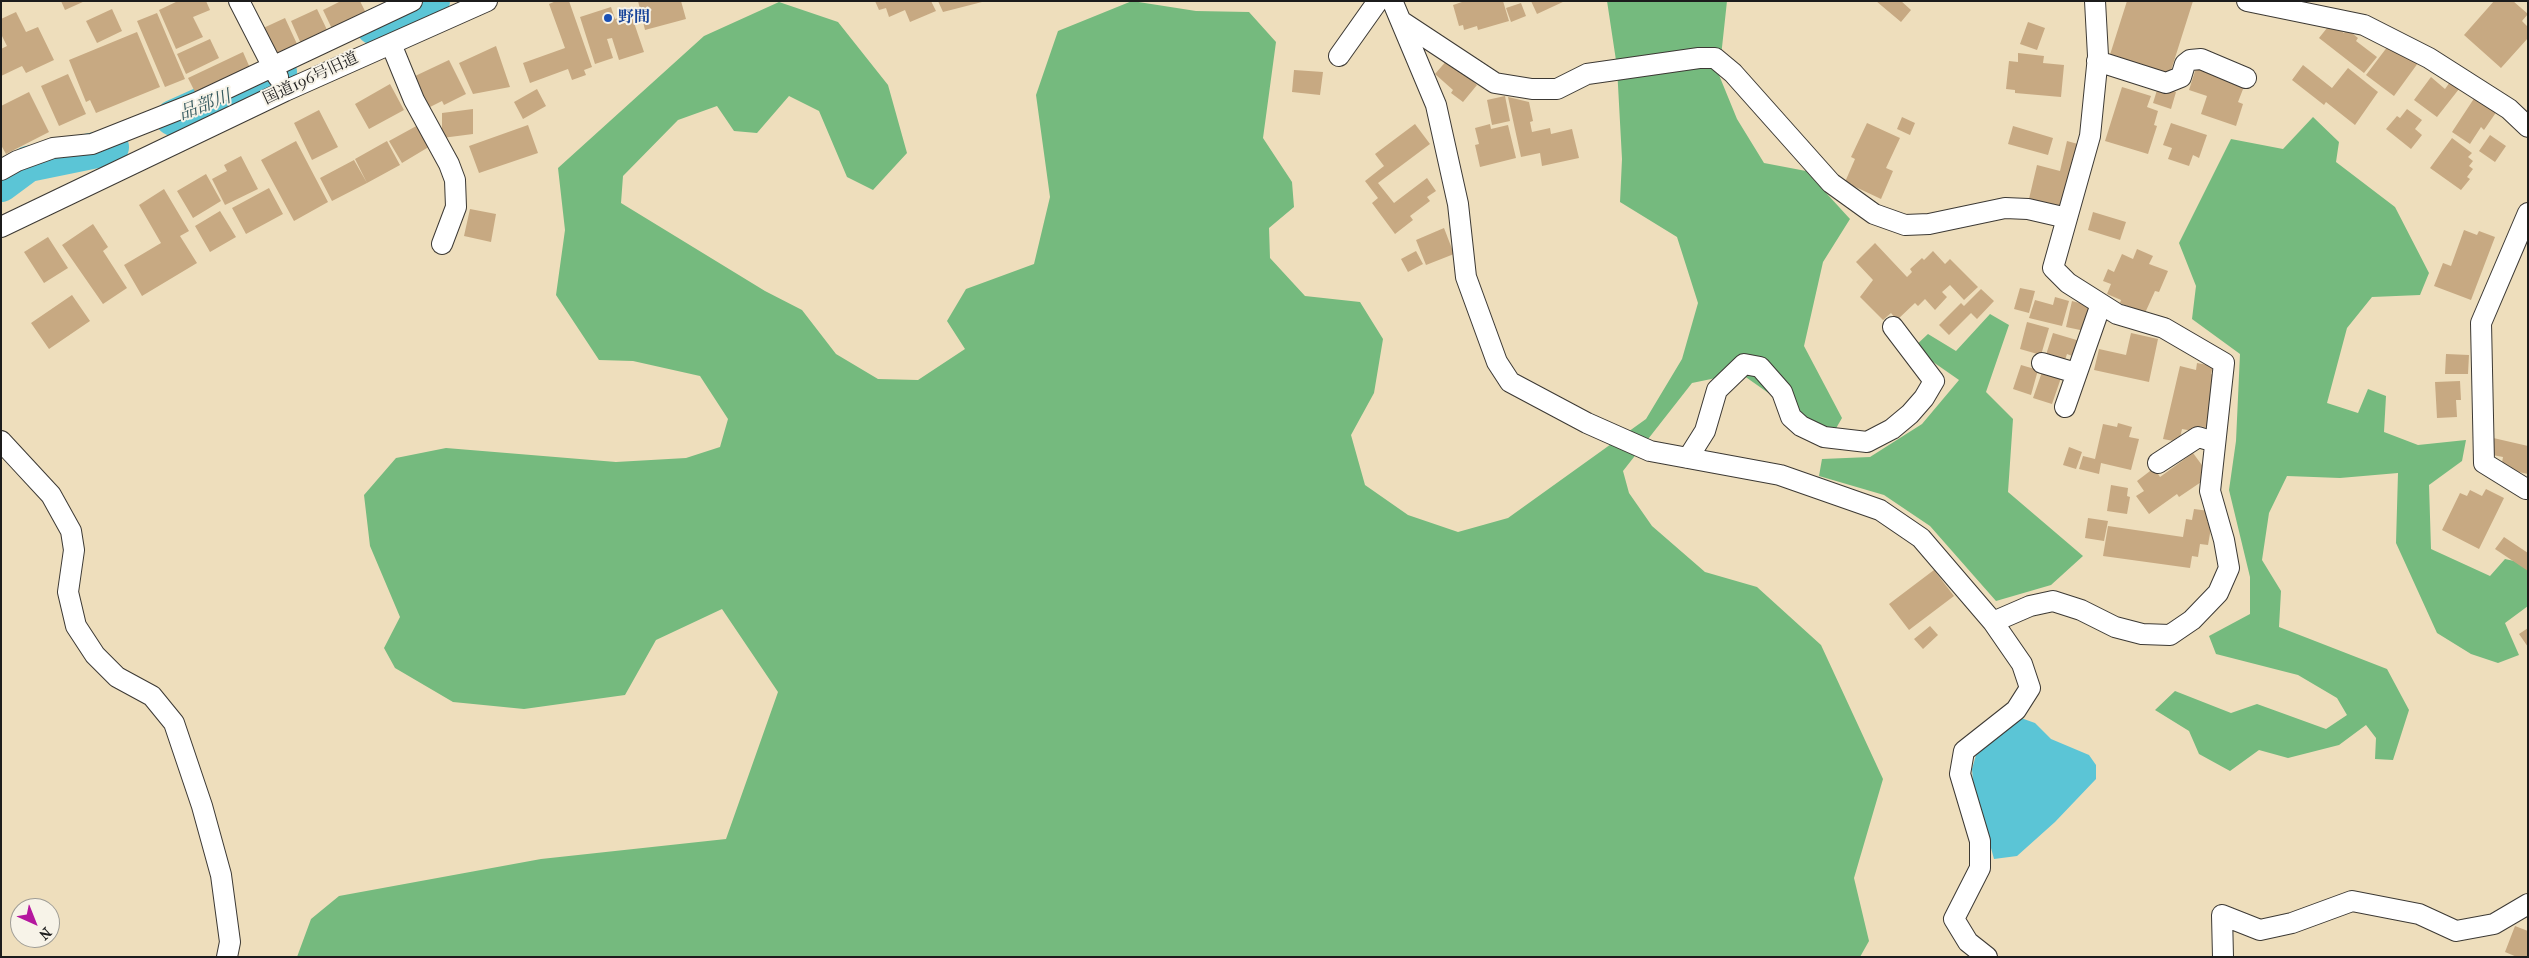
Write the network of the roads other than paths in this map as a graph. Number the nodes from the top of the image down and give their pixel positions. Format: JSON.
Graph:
{"nodes":[{"id":1,"x":239,"y":1,"type":"edge"},
{"id":2,"x":412,"y":1,"type":"edge"},
{"id":3,"x":487,"y":1,"type":"edge"},
{"id":4,"x":2095,"y":1,"type":"edge"},
{"id":5,"x":2247,"y":1,"type":"edge"},
{"id":6,"x":1393,"y":6,"type":"edge"},
{"id":7,"x":391,"y":44,"type":"junction"},
{"id":8,"x":1339,"y":56,"type":"dead end"},
{"id":9,"x":2097,"y":61,"type":"junction"},
{"id":10,"x":272,"y":66,"type":"junction"},
{"id":11,"x":2246,"y":78,"type":"dead end"},
{"id":12,"x":285,"y":91,"type":"junction"},
{"id":13,"x":2528,"y":127,"type":"edge"},
{"id":14,"x":1,"y":170,"type":"edge"},
{"id":15,"x":2528,"y":213,"type":"edge"},
{"id":16,"x":2067,"y":218,"type":"junction"},
{"id":17,"x":1,"y":227,"type":"edge"},
{"id":18,"x":442,"y":244,"type":"dead end"},
{"id":19,"x":2101,"y":304,"type":"junction"},
{"id":20,"x":1893,"y":327,"type":"dead end"},
{"id":21,"x":2042,"y":363,"type":"dead end"},
{"id":22,"x":2076,"y":373,"type":"junction"},
{"id":23,"x":2065,"y":406,"type":"dead end"},
{"id":24,"x":1,"y":440,"type":"edge"},
{"id":25,"x":2215,"y":442,"type":"junction"},
{"id":26,"x":1688,"y":458,"type":"junction"},
{"id":27,"x":2158,"y":463,"type":"dead end"},
{"id":28,"x":2528,"y":488,"type":"edge"},
{"id":29,"x":1993,"y":622,"type":"junction"},
{"id":30,"x":2528,"y":904,"type":"edge"},
{"id":31,"x":227,"y":957,"type":"edge"},
{"id":32,"x":1987,"y":957,"type":"edge"},
{"id":33,"x":2223,"y":957,"type":"edge"}],
"edges":[{"from":1,"to":10,"type":"street"},
{"from":2,"to":10,"type":"street"},
{"from":3,"to":7,"type":"street","name":"国道196号旧道"},
{"from":4,"to":9,"type":"street"},
{"from":5,"to":13,"type":"street"},
{"from":6,"to":8,"type":"street"},
{"from":6,"to":16,"type":"street"},
{"from":6,"to":26,"type":"street"},
{"from":7,"to":12,"type":"street","name":"国道196号旧道"},
{"from":7,"to":18,"type":"street"},
{"from":9,"to":11,"type":"street"},
{"from":9,"to":16,"type":"street"},
{"from":10,"to":12,"type":"street"},
{"from":10,"to":14,"type":"street"},
{"from":12,"to":17,"type":"street","name":"国道196号旧道"},
{"from":15,"to":28,"type":"street"},
{"from":16,"to":19,"type":"street"},
{"from":19,"to":22,"type":"street"},
{"from":19,"to":25,"type":"street"},
{"from":20,"to":26,"type":"street"},
{"from":21,"to":22,"type":"street"},
{"from":22,"to":23,"type":"street"},
{"from":24,"to":31,"type":"street"},
{"from":25,"to":27,"type":"street"},
{"from":25,"to":29,"type":"street"},
{"from":26,"to":29,"type":"street"},
{"from":29,"to":32,"type":"street"},
{"from":30,"to":33,"type":"street"}]}
